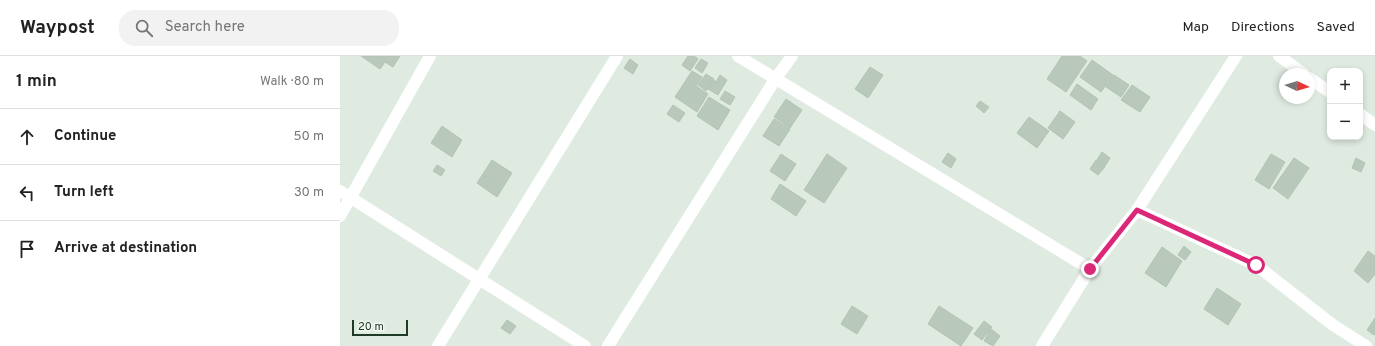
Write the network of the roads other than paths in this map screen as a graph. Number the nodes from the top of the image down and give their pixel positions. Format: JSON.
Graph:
{"nodes":[{"id":1,"x":430,"y":56,"type":"edge"},
{"id":2,"x":616,"y":56,"type":"edge"},
{"id":3,"x":738,"y":56,"type":"edge"},
{"id":4,"x":792,"y":56,"type":"edge"},
{"id":5,"x":1236,"y":56,"type":"edge"},
{"id":6,"x":1279,"y":56,"type":"edge"},
{"id":7,"x":1296,"y":68,"type":"edge"},
{"id":8,"x":776,"y":78,"type":"junction"},
{"id":9,"x":1315,"y":82,"type":"edge"},
{"id":10,"x":1327,"y":90,"type":"edge"},
{"id":11,"x":1363,"y":116,"type":"edge"},
{"id":12,"x":1375,"y":124,"type":"edge"},
{"id":13,"x":340,"y":191,"type":"edge"},
{"id":14,"x":351,"y":198,"type":"junction"},
{"id":15,"x":1137,"y":210,"type":"junction"},
{"id":16,"x":340,"y":216,"type":"edge"},
{"id":17,"x":1090,"y":269,"type":"junction"},
{"id":18,"x":479,"y":279,"type":"junction"},
{"id":19,"x":438,"y":346,"type":"edge"},
{"id":20,"x":585,"y":346,"type":"edge"},
{"id":21,"x":608,"y":346,"type":"edge"},
{"id":22,"x":1042,"y":346,"type":"edge"},
{"id":23,"x":1366,"y":346,"type":"edge"}],
"edges":[{"from":1,"to":14,"type":"street"},
{"from":2,"to":18,"type":"street"},
{"from":3,"to":8,"type":"street"},
{"from":4,"to":8,"type":"street"},
{"from":5,"to":15,"type":"street"},
{"from":6,"to":7,"type":"street"},
{"from":8,"to":17,"type":"street"},
{"from":8,"to":21,"type":"street"},
{"from":9,"to":10,"type":"street"},
{"from":11,"to":12,"type":"street"},
{"from":13,"to":14,"type":"street"},
{"from":14,"to":16,"type":"street"},
{"from":14,"to":18,"type":"street"},
{"from":15,"to":17,"type":"street"},
{"from":15,"to":23,"type":"street"},
{"from":17,"to":22,"type":"street"},
{"from":18,"to":19,"type":"street"},
{"from":18,"to":20,"type":"street"}]}
